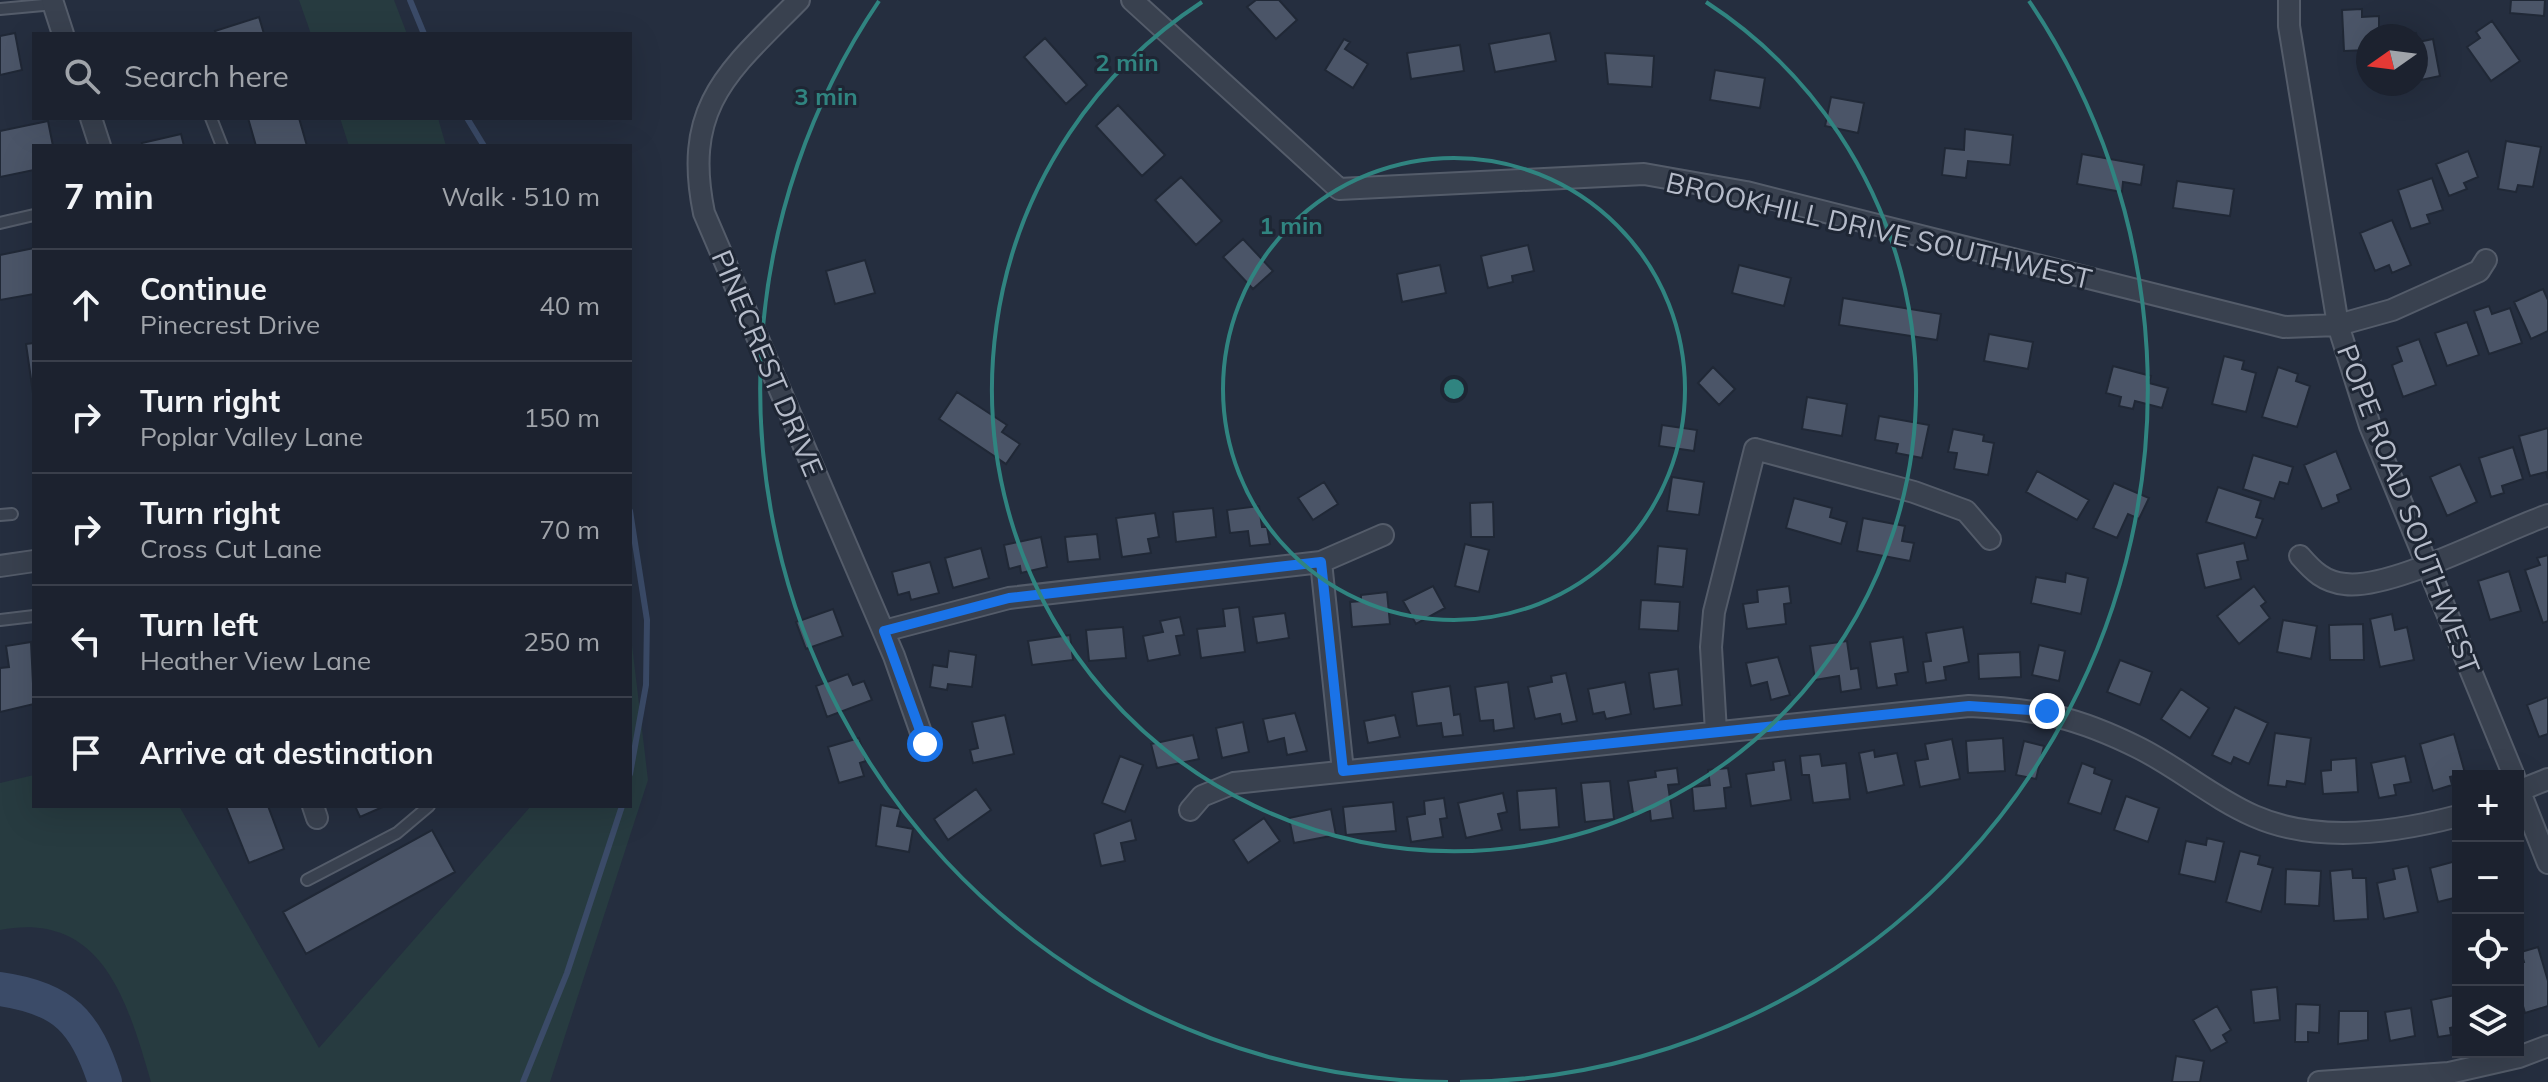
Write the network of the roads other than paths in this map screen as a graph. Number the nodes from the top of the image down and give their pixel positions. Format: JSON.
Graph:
{"nodes":[{"id":1,"x":799,"y":0,"type":"edge"},
{"id":2,"x":1132,"y":0,"type":"edge"},
{"id":3,"x":2289,"y":0,"type":"edge"},
{"id":4,"x":53,"y":2,"type":"edge"},
{"id":5,"x":0,"y":9,"type":"edge"},
{"id":6,"x":62,"y":32,"type":"edge"},
{"id":7,"x":92,"y":120,"type":"edge"},
{"id":8,"x":212,"y":120,"type":"edge"},
{"id":9,"x":99,"y":144,"type":"edge"},
{"id":10,"x":221,"y":144,"type":"edge"},
{"id":11,"x":32,"y":215,"type":"edge"},
{"id":12,"x":0,"y":223,"type":"edge"},
{"id":13,"x":2486,"y":260,"type":"dead end"},
{"id":14,"x":2338,"y":325,"type":"junction"},
{"id":15,"x":12,"y":514,"type":"dead end"},
{"id":16,"x":0,"y":515,"type":"edge"},
{"id":17,"x":2548,"y":515,"type":"edge"},
{"id":18,"x":1383,"y":535,"type":"dead end"},
{"id":19,"x":1990,"y":539,"type":"dead end"},
{"id":20,"x":2300,"y":556,"type":"dead end"},
{"id":21,"x":32,"y":561,"type":"edge"},
{"id":22,"x":1321,"y":562,"type":"junction"},
{"id":23,"x":2428,"y":563,"type":"junction"},
{"id":24,"x":0,"y":566,"type":"edge"},
{"id":25,"x":32,"y":616,"type":"edge"},
{"id":26,"x":0,"y":620,"type":"edge"},
{"id":27,"x":884,"y":631,"type":"junction"},
{"id":28,"x":1716,"y":732,"type":"junction"},
{"id":29,"x":925,"y":744,"type":"dead end"},
{"id":30,"x":2511,"y":770,"type":"edge"},
{"id":31,"x":1343,"y":771,"type":"junction"},
{"id":32,"x":2548,"y":779,"type":"edge"},
{"id":33,"x":2524,"y":784,"type":"edge"},
{"id":34,"x":2524,"y":803,"type":"edge"},
{"id":35,"x":427,"y":808,"type":"edge"},
{"id":36,"x":1190,"y":810,"type":"dead end"},
{"id":37,"x":2452,"y":818,"type":"edge"},
{"id":38,"x":2548,"y":863,"type":"edge"},
{"id":39,"x":307,"y":880,"type":"dead end"},
{"id":40,"x":2548,"y":1046,"type":"edge"},
{"id":41,"x":2319,"y":1082,"type":"edge"}],
"edges":[{"from":1,"to":27,"type":"street","name":"PINECREST DRIVE"},
{"from":2,"to":14,"type":"street","name":"BROOKHILL DRIVE SOUTHWEST"},
{"from":3,"to":14,"type":"street","name":"POPE ROAD SOUTHWEST"},
{"from":4,"to":5,"type":"lane"},
{"from":4,"to":6,"type":"street"},
{"from":7,"to":9,"type":"street"},
{"from":8,"to":10,"type":"lane"},
{"from":11,"to":12,"type":"lane"},
{"from":13,"to":14,"type":"street","name":"BROOKHILL DRIVE SOUTHWEST"},
{"from":14,"to":23,"type":"street","name":"POPE ROAD SOUTHWEST"},
{"from":15,"to":16,"type":"lane"},
{"from":17,"to":23,"type":"street"},
{"from":18,"to":22,"type":"street"},
{"from":19,"to":28,"type":"street"},
{"from":20,"to":23,"type":"street"},
{"from":21,"to":24,"type":"street"},
{"from":22,"to":27,"type":"street"},
{"from":22,"to":31,"type":"street"},
{"from":23,"to":30,"type":"street","name":"POPE ROAD SOUTHWEST"},
{"from":25,"to":26,"type":"lane"},
{"from":27,"to":29,"type":"street","name":"PINECREST DRIVE"},
{"from":28,"to":31,"type":"street"},
{"from":28,"to":37,"type":"street"},
{"from":31,"to":36,"type":"street"},
{"from":32,"to":33,"type":"street"},
{"from":34,"to":38,"type":"street","name":"POPE ROAD SOUTHWEST"},
{"from":35,"to":39,"type":"lane"},
{"from":40,"to":41,"type":"street"}]}
